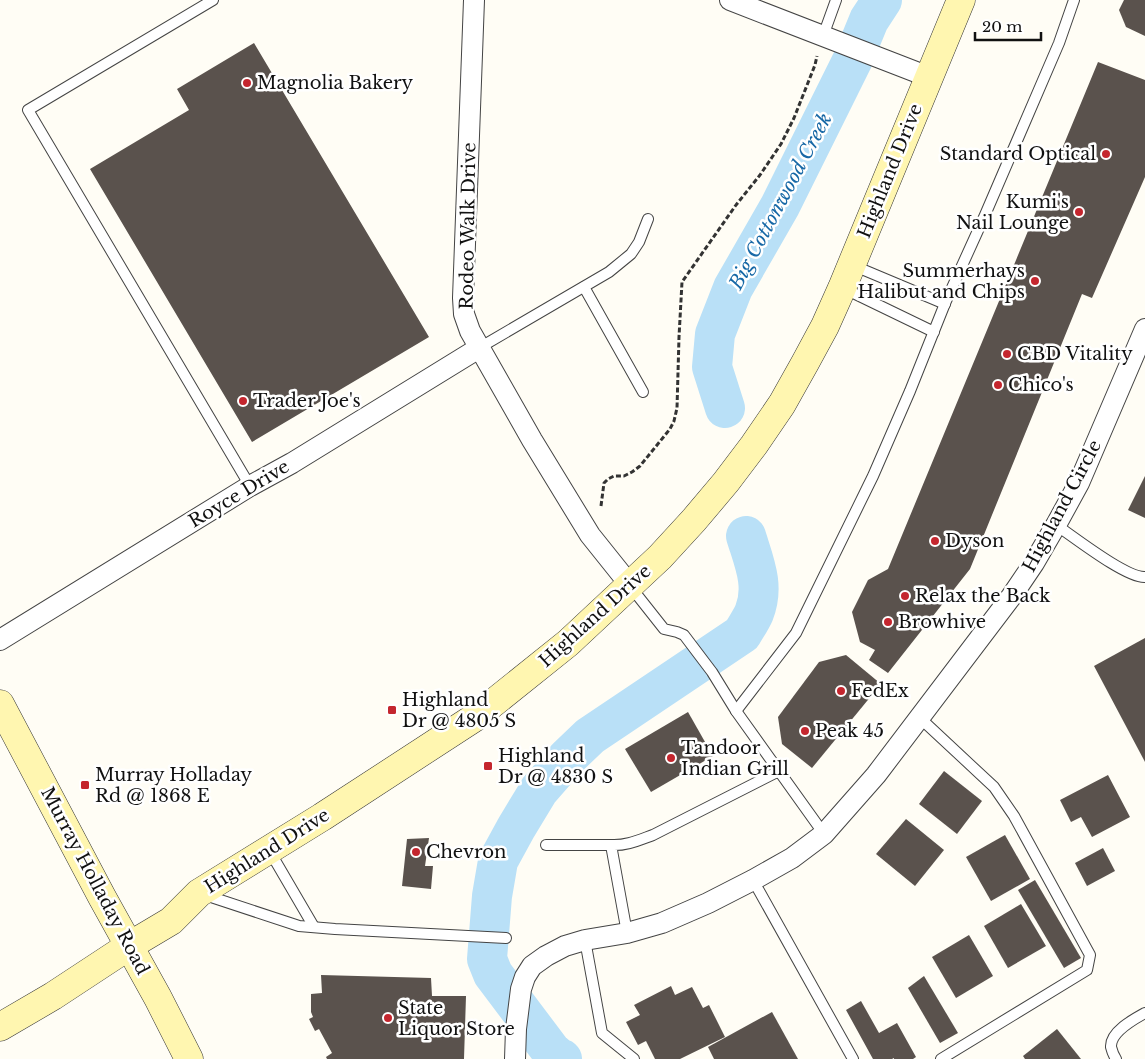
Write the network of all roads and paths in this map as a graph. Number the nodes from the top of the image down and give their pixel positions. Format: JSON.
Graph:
{"nodes":[{"id":1,"x":213,"y":0,"type":"edge"},
{"id":2,"x":474,"y":0,"type":"edge"},
{"id":3,"x":730,"y":0,"type":"edge"},
{"id":4,"x":836,"y":0,"type":"edge"},
{"id":5,"x":961,"y":0,"type":"edge"},
{"id":6,"x":1074,"y":0,"type":"edge"},
{"id":7,"x":823,"y":36,"type":"junction"},
{"id":8,"x":929,"y":77,"type":"junction"},
{"id":9,"x":648,"y":219,"type":"dead end"},
{"id":10,"x":847,"y":276,"type":"junction"},
{"id":11,"x":584,"y":287,"type":"junction"},
{"id":12,"x":945,"y":304,"type":"junction"},
{"id":13,"x":1145,"y":329,"type":"edge"},
{"id":14,"x":934,"y":332,"type":"junction"},
{"id":15,"x":479,"y":348,"type":"junction"},
{"id":16,"x":643,"y":392,"type":"dead end"},
{"id":17,"x":250,"y":486,"type":"junction"},
{"id":18,"x":601,"y":506,"type":"dead end"},
{"id":19,"x":1056,"y":525,"type":"junction"},
{"id":20,"x":1145,"y":577,"type":"edge"},
{"id":21,"x":630,"y":585,"type":"junction"},
{"id":22,"x":0,"y":640,"type":"edge"},
{"id":23,"x":0,"y":704,"type":"edge"},
{"id":24,"x":736,"y":711,"type":"junction"},
{"id":25,"x":920,"y":718,"type":"junction"},
{"id":26,"x":779,"y":771,"type":"junction"},
{"id":27,"x":824,"y":834,"type":"junction"},
{"id":28,"x":546,"y":845,"type":"dead end"},
{"id":29,"x":611,"y":845,"type":"junction"},
{"id":30,"x":269,"y":850,"type":"junction"},
{"id":31,"x":753,"y":880,"type":"junction"},
{"id":32,"x":199,"y":893,"type":"junction"},
{"id":33,"x":314,"y":927,"type":"junction"},
{"id":34,"x":627,"y":933,"type":"junction"},
{"id":35,"x":506,"y":938,"type":"dead end"},
{"id":36,"x":585,"y":940,"type":"junction"},
{"id":37,"x":129,"y":946,"type":"junction"},
{"id":38,"x":1145,"y":1013,"type":"edge"},
{"id":39,"x":0,"y":1027,"type":"edge"},
{"id":40,"x":189,"y":1059,"type":"edge"},
{"id":41,"x":515,"y":1059,"type":"edge"},
{"id":42,"x":634,"y":1059,"type":"edge"},
{"id":43,"x":853,"y":1059,"type":"edge"},
{"id":44,"x":941,"y":1059,"type":"edge"},
{"id":45,"x":1116,"y":1059,"type":"edge"}],
"edges":[{"from":1,"to":17,"type":"lane"},
{"from":2,"to":15,"type":"street","name":"Rodeo Walk Drive"},
{"from":3,"to":7,"type":"street"},
{"from":4,"to":7,"type":"lane"},
{"from":5,"to":8,"type":"main road","name":"Highland Drive"},
{"from":6,"to":12,"type":"lane"},
{"from":7,"to":8,"type":"street"},
{"from":7,"to":18,"type":"path"},
{"from":8,"to":10,"type":"main road","name":"Highland Drive"},
{"from":9,"to":11,"type":"lane"},
{"from":10,"to":12,"type":"lane"},
{"from":10,"to":14,"type":"lane"},
{"from":10,"to":21,"type":"main road","name":"Highland Drive"},
{"from":11,"to":15,"type":"lane"},
{"from":11,"to":16,"type":"lane"},
{"from":12,"to":14,"type":"lane"},
{"from":13,"to":19,"type":"street","name":"Highland Circle"},
{"from":14,"to":24,"type":"lane"},
{"from":15,"to":17,"type":"street","name":"Royce Drive"},
{"from":15,"to":21,"type":"street","name":"Rodeo Walk Drive"},
{"from":17,"to":22,"type":"street","name":"Royce Drive"},
{"from":19,"to":20,"type":"lane"},
{"from":19,"to":25,"type":"street","name":"Highland Circle"},
{"from":21,"to":24,"type":"lane"},
{"from":21,"to":30,"type":"main road","name":"Highland Drive"},
{"from":23,"to":37,"type":"main road","name":"Murray Holladay Road"},
{"from":24,"to":26,"type":"lane"},
{"from":25,"to":27,"type":"street","name":"Highland Circle"},
{"from":25,"to":44,"type":"lane"},
{"from":26,"to":27,"type":"lane"},
{"from":26,"to":29,"type":"lane"},
{"from":27,"to":31,"type":"street","name":"Highland Circle"},
{"from":28,"to":29,"type":"lane"},
{"from":29,"to":34,"type":"lane"},
{"from":30,"to":32,"type":"main road","name":"Highland Drive"},
{"from":30,"to":33,"type":"lane"},
{"from":31,"to":34,"type":"street","name":"Highland Circle"},
{"from":31,"to":43,"type":"lane"},
{"from":32,"to":33,"type":"lane"},
{"from":32,"to":37,"type":"main road","name":"Highland Drive"},
{"from":33,"to":35,"type":"lane"},
{"from":34,"to":36,"type":"street","name":"Highland Circle"},
{"from":36,"to":41,"type":"street","name":"Highland Circle"},
{"from":36,"to":42,"type":"lane"},
{"from":37,"to":39,"type":"main road","name":"Highland Drive"},
{"from":37,"to":40,"type":"main road","name":"Murray Holladay Road"},
{"from":38,"to":45,"type":"lane"}]}
